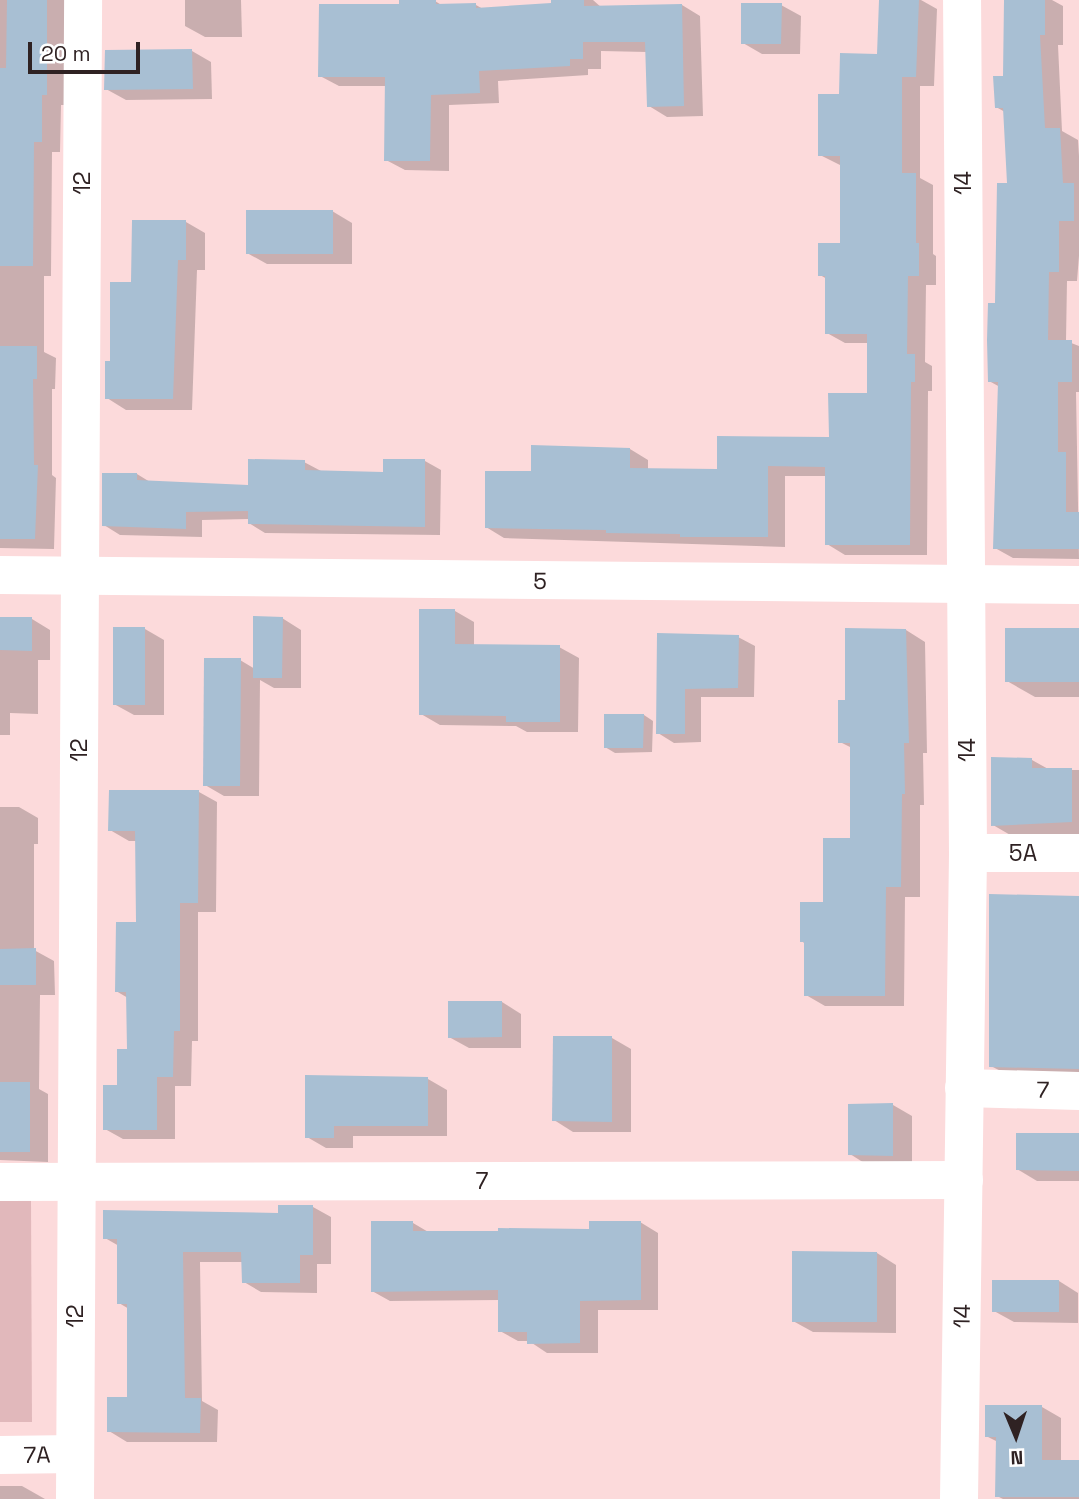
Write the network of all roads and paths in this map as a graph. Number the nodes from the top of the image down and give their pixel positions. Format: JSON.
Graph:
{"nodes":[{"id":1,"x":83,"y":0,"type":"edge"},
{"id":2,"x":962,"y":0,"type":"edge"},
{"id":3,"x":0,"y":575,"type":"edge"},
{"id":4,"x":80,"y":576,"type":"junction"},
{"id":5,"x":1079,"y":585,"type":"edge"},
{"id":6,"x":966,"y":587,"type":"junction"},
{"id":7,"x":968,"y":853,"type":"junction"},
{"id":8,"x":1079,"y":853,"type":"edge"},
{"id":9,"x":964,"y":1088,"type":"junction"},
{"id":10,"x":1079,"y":1091,"type":"edge"},
{"id":11,"x":964,"y":1180,"type":"junction"},
{"id":12,"x":0,"y":1182,"type":"edge"},
{"id":13,"x":76,"y":1182,"type":"junction"},
{"id":14,"x":75,"y":1454,"type":"junction"},
{"id":15,"x":0,"y":1455,"type":"edge"},
{"id":16,"x":75,"y":1499,"type":"edge"},
{"id":17,"x":959,"y":1499,"type":"edge"}],
"edges":[{"from":1,"to":4,"type":"street","name":"12"},
{"from":2,"to":6,"type":"street","name":"14"},
{"from":3,"to":4,"type":"street","name":"5"},
{"from":4,"to":6,"type":"street","name":"5"},
{"from":4,"to":13,"type":"street","name":"12"},
{"from":5,"to":6,"type":"street","name":"5"},
{"from":6,"to":7,"type":"street","name":"14"},
{"from":7,"to":8,"type":"street","name":"5A"},
{"from":7,"to":9,"type":"street","name":"14"},
{"from":9,"to":10,"type":"street","name":"7"},
{"from":9,"to":11,"type":"street","name":"14"},
{"from":11,"to":13,"type":"street","name":"7"},
{"from":11,"to":17,"type":"street","name":"14"},
{"from":12,"to":13,"type":"street","name":"7"},
{"from":13,"to":14,"type":"street","name":"12"},
{"from":14,"to":15,"type":"street","name":"7A"},
{"from":14,"to":16,"type":"street","name":"12"}]}
